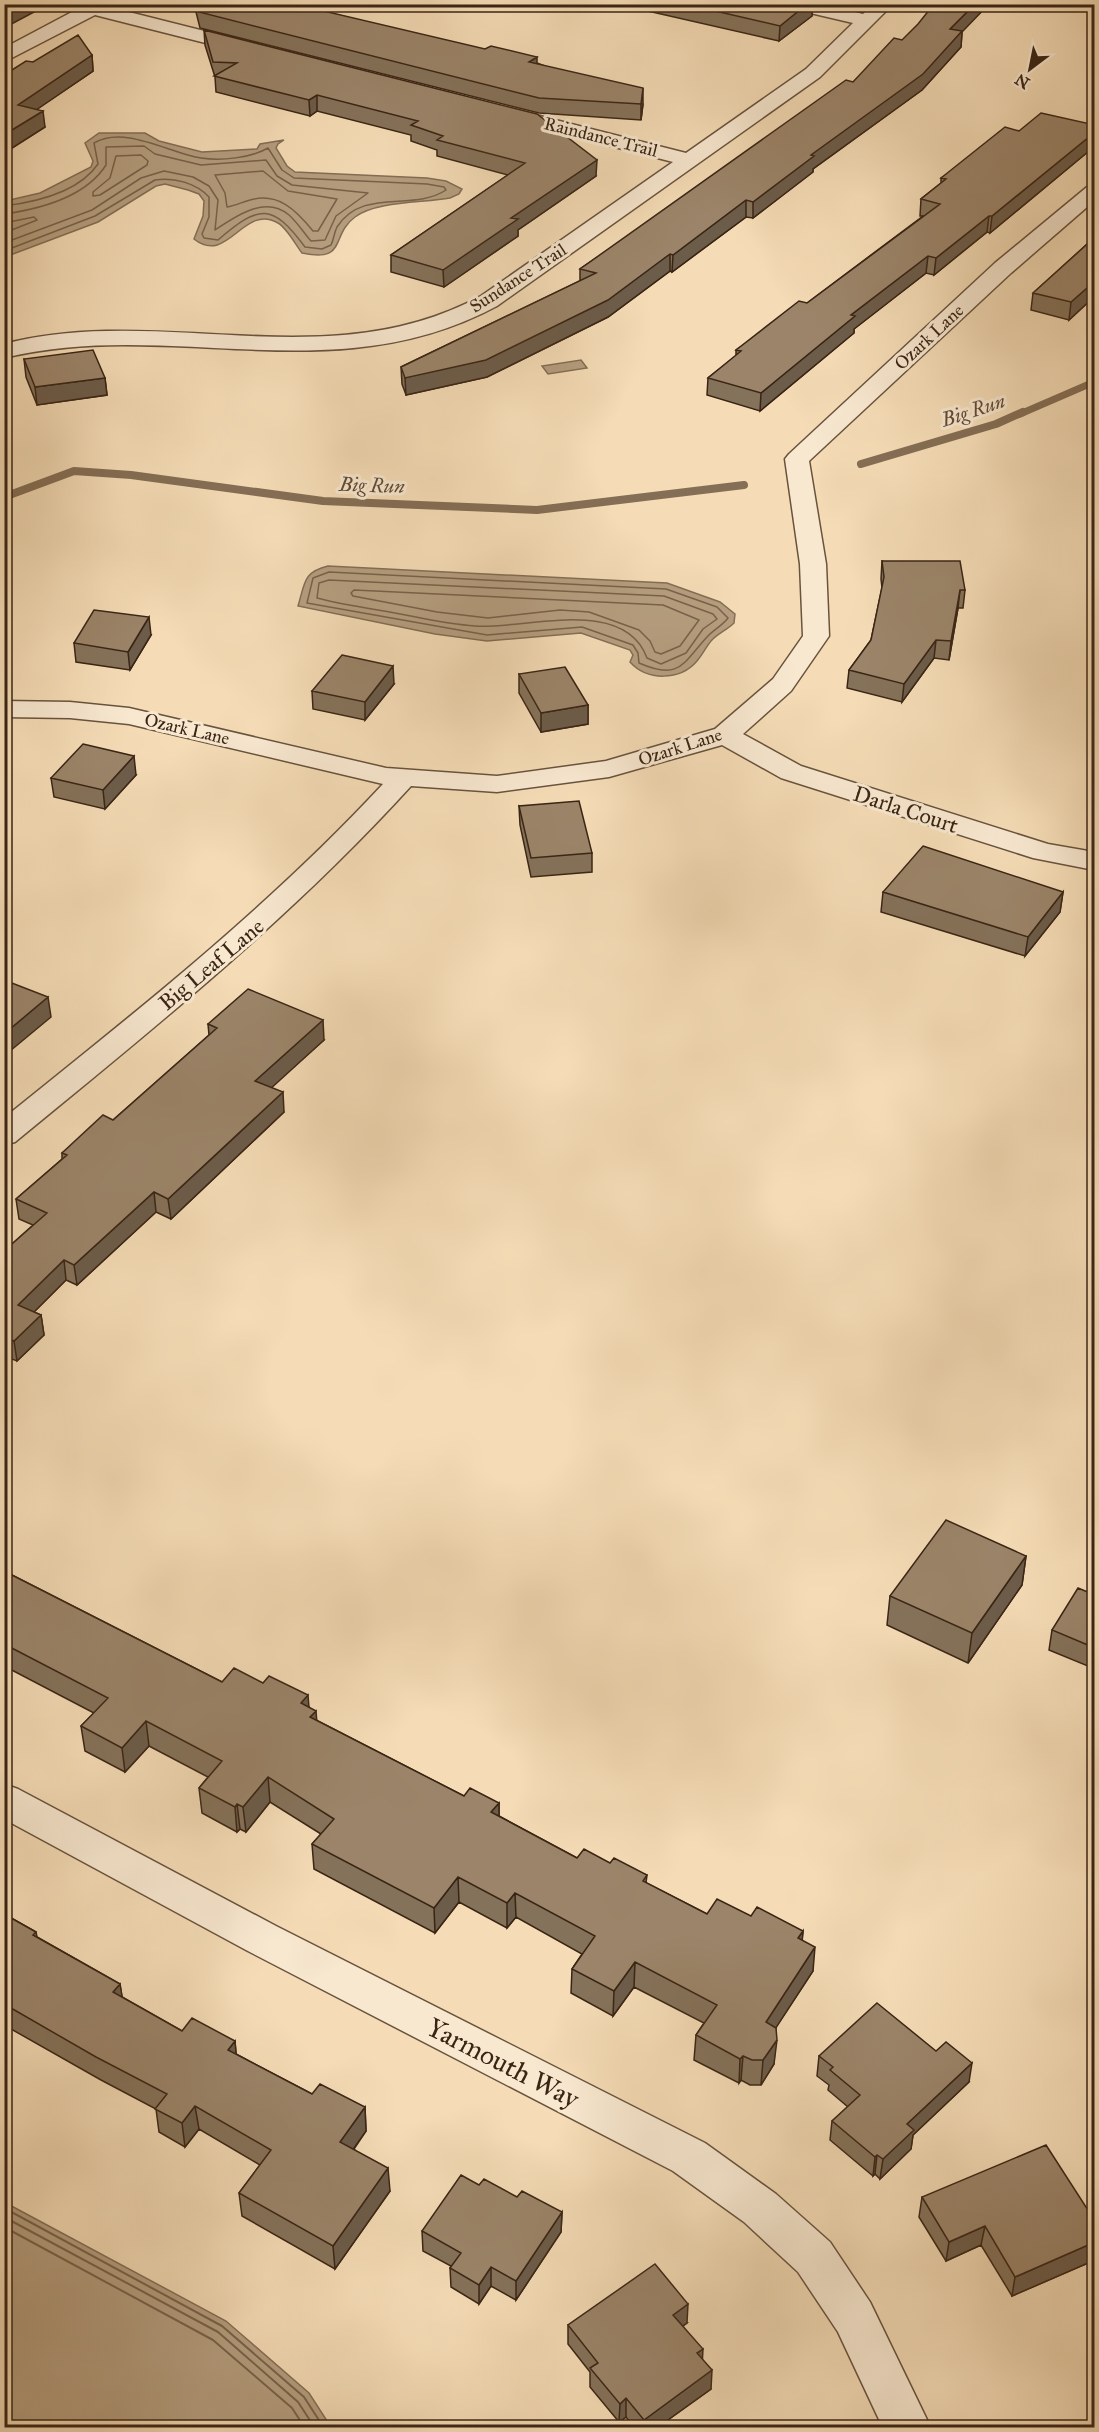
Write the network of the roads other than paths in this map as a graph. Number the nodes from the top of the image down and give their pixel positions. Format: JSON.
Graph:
{"nodes":[{"id":1,"x":796,"y":4,"type":"edge"},
{"id":2,"x":884,"y":4,"type":"edge"},
{"id":3,"x":98,"y":7,"type":"edge"},
{"id":4,"x":868,"y":21,"type":"junction"},
{"id":5,"x":267,"y":53,"type":"edge"},
{"id":6,"x":4,"y":56,"type":"edge"},
{"id":7,"x":484,"y":108,"type":"edge"},
{"id":8,"x":690,"y":160,"type":"junction"},
{"id":9,"x":1095,"y":191,"type":"edge"},
{"id":10,"x":4,"y":351,"type":"edge"},
{"id":11,"x":4,"y":709,"type":"edge"},
{"id":12,"x":725,"y":735,"type":"junction"},
{"id":13,"x":404,"y":777,"type":"junction"},
{"id":14,"x":1095,"y":861,"type":"edge"},
{"id":15,"x":4,"y":1136,"type":"edge"},
{"id":16,"x":4,"y":1800,"type":"edge"},
{"id":17,"x":908,"y":2427,"type":"edge"}],
"edges":[{"from":1,"to":4,"type":"street"},
{"from":2,"to":4,"type":"street","name":"Sundance Trail"},
{"from":3,"to":5,"type":"street"},
{"from":3,"to":6,"type":"street"},
{"from":4,"to":8,"type":"street","name":"Sundance Trail"},
{"from":7,"to":8,"type":"street","name":"Raindance Trail"},
{"from":8,"to":10,"type":"street","name":"Sundance Trail"},
{"from":9,"to":12,"type":"street","name":"Ozark Lane"},
{"from":11,"to":13,"type":"street","name":"Ozark Lane"},
{"from":12,"to":13,"type":"street","name":"Ozark Lane"},
{"from":12,"to":14,"type":"street","name":"Darla Court"},
{"from":13,"to":15,"type":"street","name":"Big Leaf Lane"},
{"from":16,"to":17,"type":"street","name":"Yarmouth Way"}]}
